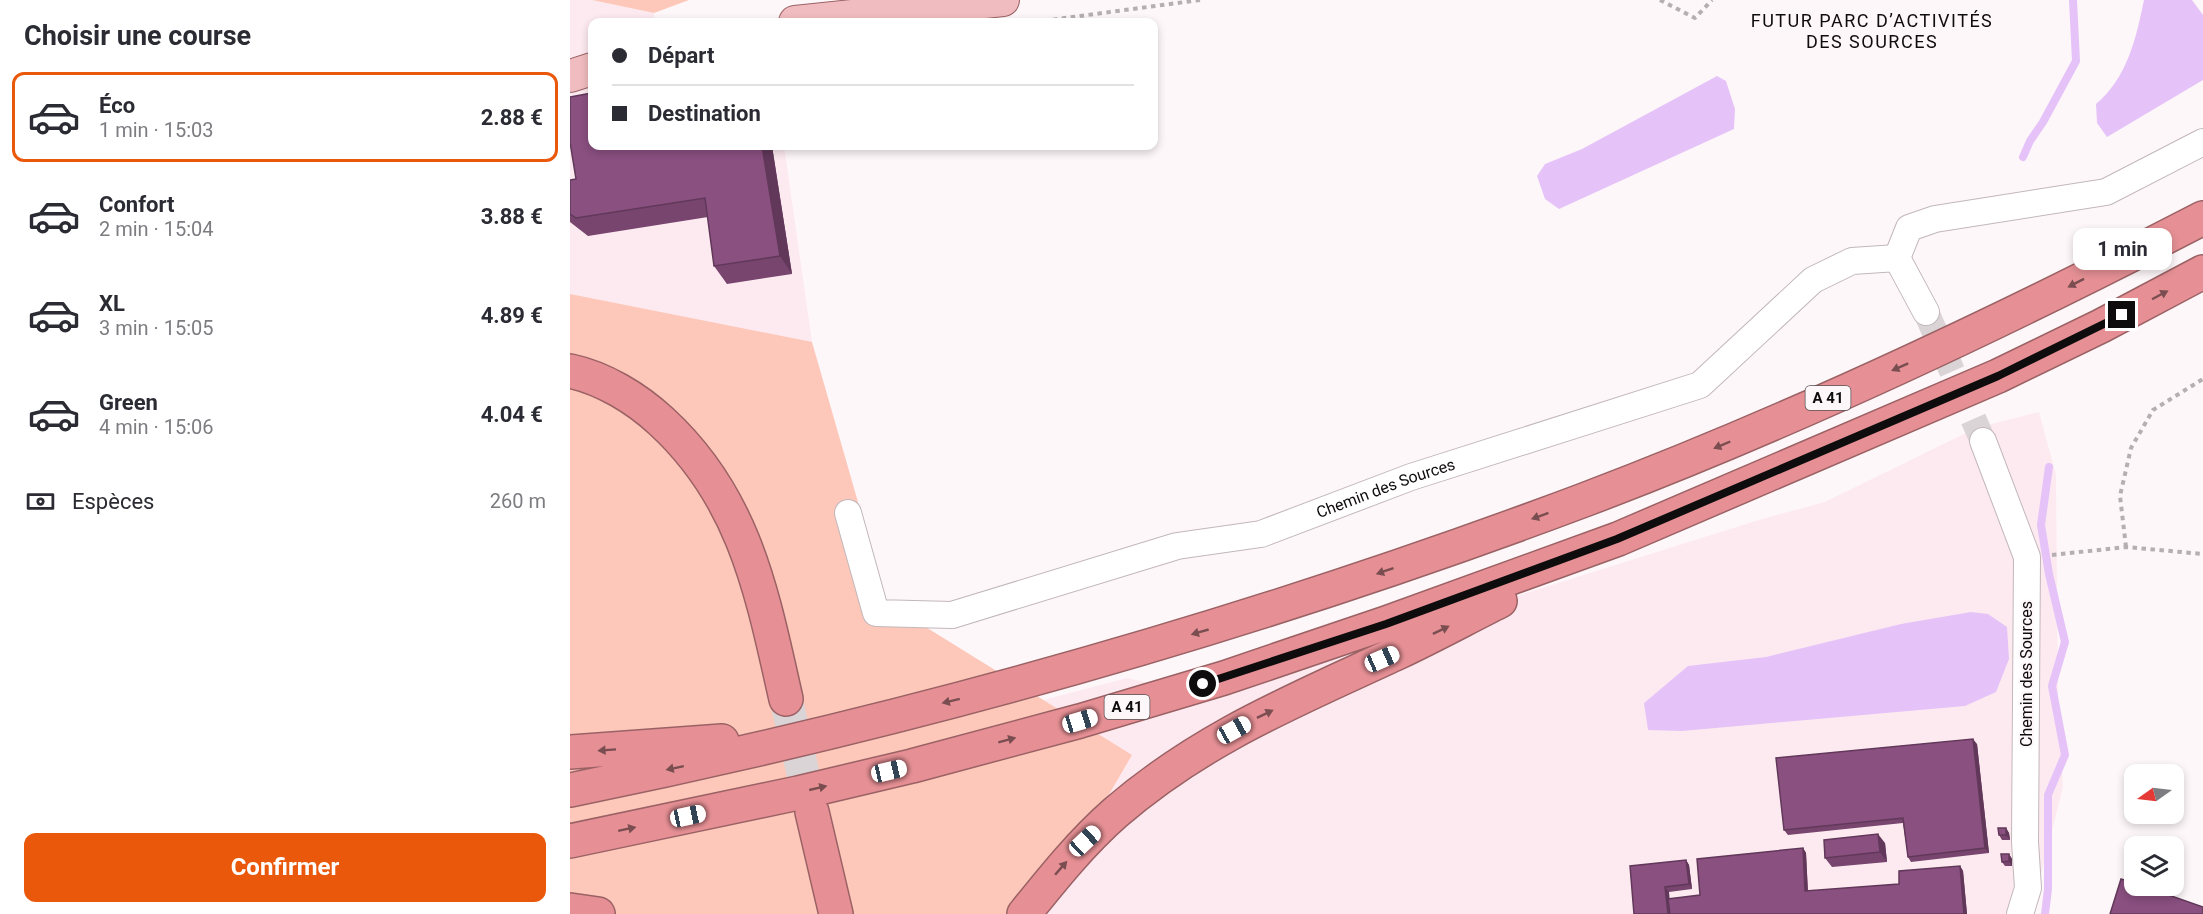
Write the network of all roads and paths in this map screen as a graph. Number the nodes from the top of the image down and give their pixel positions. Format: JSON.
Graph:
{"nodes":[{"id":1,"x":1003,"y":0,"type":"edge"},
{"id":2,"x":1200,"y":0,"type":"edge"},
{"id":3,"x":1660,"y":0,"type":"edge"},
{"id":4,"x":1712,"y":0,"type":"edge"},
{"id":5,"x":833,"y":18,"type":"edge"},
{"id":6,"x":1065,"y":18,"type":"edge"},
{"id":7,"x":588,"y":70,"type":"edge"},
{"id":8,"x":570,"y":76,"type":"edge"},
{"id":9,"x":2203,"y":142,"type":"edge"},
{"id":10,"x":2203,"y":218,"type":"edge"},
{"id":11,"x":1897,"y":258,"type":"junction"},
{"id":12,"x":2203,"y":272,"type":"edge"},
{"id":13,"x":1926,"y":312,"type":"tunnel mouth"},
{"id":14,"x":570,"y":371,"type":"edge"},
{"id":15,"x":2203,"y":379,"type":"edge"},
{"id":16,"x":570,"y":394,"type":"edge"},
{"id":17,"x":1983,"y":441,"type":"tunnel mouth"},
{"id":18,"x":848,"y":513,"type":"dead end"},
{"id":19,"x":1667,"y":518,"type":"junction"},
{"id":20,"x":2126,"y":547,"type":"junction"},
{"id":21,"x":2203,"y":554,"type":"edge"},
{"id":22,"x":2027,"y":557,"type":"junction"},
{"id":23,"x":834,"y":732,"type":"junction"},
{"id":24,"x":570,"y":752,"type":"edge"},
{"id":25,"x":570,"y":790,"type":"edge"},
{"id":26,"x":570,"y":841,"type":"edge"},
{"id":27,"x":570,"y":910,"type":"edge"},
{"id":28,"x":598,"y":914,"type":"edge"},
{"id":29,"x":819,"y":914,"type":"edge"},
{"id":30,"x":836,"y":914,"type":"edge"},
{"id":31,"x":1024,"y":914,"type":"edge"},
{"id":32,"x":2020,"y":914,"type":"edge"}],
"edges":[{"from":1,"to":5,"type":"main road"},
{"from":2,"to":6,"type":"path"},
{"from":3,"to":4,"type":"path"},
{"from":7,"to":8,"type":"main road"},
{"from":9,"to":11,"type":"lane"},
{"from":10,"to":23,"type":"highway","number":"A 41","one_way":true},
{"from":11,"to":13,"type":"lane"},
{"from":11,"to":18,"type":"lane","name":"Chemin des Sources"},
{"from":19,"to":12,"type":"highway","number":"A 41","one_way":true},
{"from":14,"to":16,"type":"highway"},
{"from":15,"to":20,"type":"path"},
{"from":17,"to":22,"type":"lane","name":"Chemin des Sources"},
{"from":26,"to":19,"type":"highway","number":"A 41","one_way":true},
{"from":31,"to":19,"type":"highway","one_way":true},
{"from":20,"to":21,"type":"path"},
{"from":20,"to":22,"type":"path"},
{"from":22,"to":32,"type":"lane","name":"Chemin des Sources"},
{"from":23,"to":24,"type":"highway","one_way":true},
{"from":23,"to":25,"type":"highway","number":"A 41","one_way":true},
{"from":27,"to":28,"type":"highway"},
{"from":29,"to":30,"type":"highway"}]}
